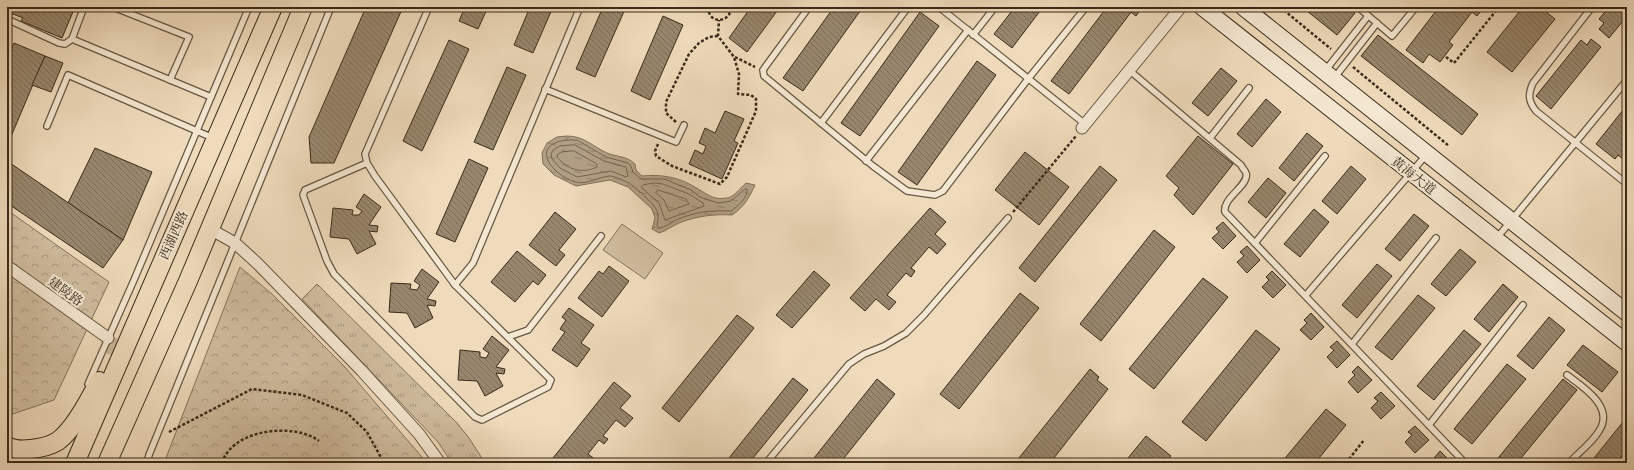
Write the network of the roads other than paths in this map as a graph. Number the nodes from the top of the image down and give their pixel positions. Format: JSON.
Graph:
{"nodes":[{"id":1,"x":84,"y":7,"type":"edge"},
{"id":2,"x":113,"y":7,"type":"edge"},
{"id":3,"x":249,"y":7,"type":"edge"},
{"id":4,"x":272,"y":7,"type":"edge"},
{"id":5,"x":303,"y":7,"type":"edge"},
{"id":6,"x":331,"y":7,"type":"edge"},
{"id":7,"x":429,"y":7,"type":"edge"},
{"id":8,"x":580,"y":7,"type":"edge"},
{"id":9,"x":809,"y":7,"type":"edge"},
{"id":10,"x":908,"y":7,"type":"edge"},
{"id":11,"x":939,"y":7,"type":"edge"},
{"id":12,"x":995,"y":7,"type":"edge"},
{"id":13,"x":1086,"y":7,"type":"edge"},
{"id":14,"x":1181,"y":7,"type":"edge"},
{"id":15,"x":1202,"y":7,"type":"edge"},
{"id":16,"x":1244,"y":7,"type":"edge"},
{"id":17,"x":1358,"y":7,"type":"edge"},
{"id":18,"x":1416,"y":7,"type":"edge"},
{"id":19,"x":1592,"y":7,"type":"edge"},
{"id":20,"x":1368,"y":16,"type":"junction"},
{"id":21,"x":7,"y":19,"type":"edge"},
{"id":22,"x":1377,"y":23,"type":"junction"},
{"id":23,"x":968,"y":30,"type":"junction"},
{"id":24,"x":974,"y":35,"type":"junction"},
{"id":25,"x":72,"y":39,"type":"junction"},
{"id":26,"x":1129,"y":70,"type":"junction"},
{"id":27,"x":1329,"y":76,"type":"junction"},
{"id":28,"x":1028,"y":79,"type":"junction"},
{"id":29,"x":170,"y":80,"type":"junction"},
{"id":30,"x":1627,"y":80,"type":"edge"},
{"id":31,"x":1250,"y":88,"type":"dead end"},
{"id":32,"x":545,"y":89,"type":"junction"},
{"id":33,"x":211,"y":97,"type":"junction"},
{"id":34,"x":821,"y":123,"type":"junction"},
{"id":35,"x":684,"y":125,"type":"road end"},
{"id":36,"x":47,"y":126,"type":"dead end"},
{"id":37,"x":1084,"y":126,"type":"joint"},
{"id":38,"x":197,"y":131,"type":"junction"},
{"id":39,"x":1210,"y":138,"type":"junction"},
{"id":40,"x":215,"y":139,"type":"junction"},
{"id":41,"x":1575,"y":143,"type":"junction"},
{"id":42,"x":1427,"y":154,"type":"junction"},
{"id":43,"x":1325,"y":156,"type":"dead end"},
{"id":44,"x":866,"y":161,"type":"junction"},
{"id":45,"x":367,"y":163,"type":"junction"},
{"id":46,"x":1412,"y":173,"type":"junction"},
{"id":47,"x":1627,"y":184,"type":"edge"},
{"id":48,"x":1008,"y":218,"type":"road end"},
{"id":49,"x":1511,"y":220,"type":"junction"},
{"id":50,"x":179,"y":222,"type":"junction"},
{"id":51,"x":210,"y":229,"type":"junction"},
{"id":52,"x":600,"y":236,"type":"dead end"},
{"id":53,"x":1436,"y":238,"type":"dead end"},
{"id":54,"x":1496,"y":239,"type":"junction"},
{"id":55,"x":235,"y":243,"type":"junction"},
{"id":56,"x":1255,"y":243,"type":"junction"},
{"id":57,"x":7,"y":266,"type":"edge"},
{"id":58,"x":455,"y":285,"type":"junction"},
{"id":59,"x":1306,"y":295,"type":"junction"},
{"id":60,"x":182,"y":296,"type":"junction"},
{"id":61,"x":1523,"y":305,"type":"dead end"},
{"id":62,"x":1627,"y":313,"type":"edge"},
{"id":63,"x":115,"y":336,"type":"junction"},
{"id":64,"x":508,"y":337,"type":"junction"},
{"id":65,"x":1627,"y":343,"type":"edge"},
{"id":66,"x":1352,"y":344,"type":"junction"},
{"id":67,"x":112,"y":356,"type":"tunnel mouth"},
{"id":68,"x":1567,"y":374,"type":"dead end"},
{"id":69,"x":86,"y":388,"type":"dead end"},
{"id":70,"x":80,"y":402,"type":"dead end"},
{"id":71,"x":1430,"y":425,"type":"junction"},
{"id":72,"x":60,"y":432,"type":"dead end"},
{"id":73,"x":7,"y":446,"type":"edge"},
{"id":74,"x":7,"y":459,"type":"edge"},
{"id":75,"x":11,"y":463,"type":"edge"},
{"id":76,"x":75,"y":463,"type":"edge"},
{"id":77,"x":107,"y":463,"type":"edge"},
{"id":78,"x":121,"y":463,"type":"edge"},
{"id":79,"x":147,"y":463,"type":"edge"},
{"id":80,"x":440,"y":463,"type":"edge"},
{"id":81,"x":767,"y":463,"type":"edge"},
{"id":82,"x":1466,"y":463,"type":"edge"},
{"id":83,"x":1569,"y":463,"type":"edge"}],
"edges":[{"from":1,"to":25,"type":"lane"},
{"from":2,"to":29,"type":"lane"},
{"from":3,"to":33,"type":"lane"},
{"from":4,"to":40,"type":"main road","name":"西湖西路"},
{"from":5,"to":51,"type":"main road"},
{"from":6,"to":55,"type":"lane"},
{"from":7,"to":45,"type":"lane"},
{"from":8,"to":32,"type":"lane"},
{"from":9,"to":34,"type":"lane"},
{"from":10,"to":34,"type":"lane"},
{"from":11,"to":23,"type":"lane"},
{"from":12,"to":24,"type":"lane"},
{"from":13,"to":28,"type":"lane"},
{"from":14,"to":26,"type":"street"},
{"from":15,"to":46,"type":"street","name":"黄海大道"},
{"from":16,"to":27,"type":"street","name":"黄海大道"},
{"from":17,"to":20,"type":"lane"},
{"from":18,"to":22,"type":"lane"},
{"from":19,"to":41,"type":"lane"},
{"from":20,"to":22,"type":"lane"},
{"from":20,"to":27,"type":"lane"},
{"from":21,"to":25,"type":"lane"},
{"from":22,"to":27,"type":"lane"},
{"from":23,"to":24,"type":"lane"},
{"from":23,"to":44,"type":"lane"},
{"from":24,"to":28,"type":"lane"},
{"from":25,"to":29,"type":"lane"},
{"from":26,"to":37,"type":"street"},
{"from":26,"to":39,"type":"lane"},
{"from":27,"to":42,"type":"street","name":"黄海大道"},
{"from":28,"to":37,"type":"lane"},
{"from":28,"to":44,"type":"lane"},
{"from":29,"to":33,"type":"lane"},
{"from":30,"to":41,"type":"lane"},
{"from":31,"to":39,"type":"lane"},
{"from":32,"to":35,"type":"lane"},
{"from":32,"to":58,"type":"lane"},
{"from":33,"to":38,"type":"lane"},
{"from":34,"to":44,"type":"lane"},
{"from":36,"to":38,"type":"lane"},
{"from":38,"to":40,"type":"lane"},
{"from":38,"to":63,"type":"lane"},
{"from":39,"to":56,"type":"lane"},
{"from":40,"to":50,"type":"main road","name":"西湖西路"},
{"from":41,"to":47,"type":"lane"},
{"from":41,"to":49,"type":"lane"},
{"from":42,"to":46,"type":"lane"},
{"from":42,"to":49,"type":"street","name":"黄海大道"},
{"from":43,"to":56,"type":"lane"},
{"from":45,"to":58,"type":"lane"},
{"from":45,"to":64,"type":"lane"},
{"from":46,"to":54,"type":"street","name":"黄海大道"},
{"from":46,"to":59,"type":"lane"},
{"from":48,"to":81,"type":"lane"},
{"from":49,"to":54,"type":"lane"},
{"from":49,"to":62,"type":"street","name":"黄海大道"},
{"from":50,"to":63,"type":"main road"},
{"from":50,"to":76,"type":"main road","name":"西湖西路"},
{"from":51,"to":55,"type":"street"},
{"from":51,"to":60,"type":"main road"},
{"from":52,"to":64,"type":"lane"},
{"from":53,"to":66,"type":"lane"},
{"from":54,"to":65,"type":"street","name":"黄海大道"},
{"from":55,"to":79,"type":"lane"},
{"from":55,"to":80,"type":"street"},
{"from":56,"to":59,"type":"lane"},
{"from":57,"to":63,"type":"street","name":"建陵路"},
{"from":58,"to":64,"type":"lane"},
{"from":59,"to":66,"type":"lane"},
{"from":60,"to":77,"type":"main road"},
{"from":60,"to":78,"type":"main road"},
{"from":61,"to":71,"type":"lane"},
{"from":63,"to":69,"type":"lane"},
{"from":66,"to":71,"type":"lane"},
{"from":67,"to":73,"type":"main road"},
{"from":68,"to":83,"type":"lane"},
{"from":70,"to":72,"type":"lane"},
{"from":71,"to":82,"type":"lane"},
{"from":74,"to":75,"type":"main road"}]}
